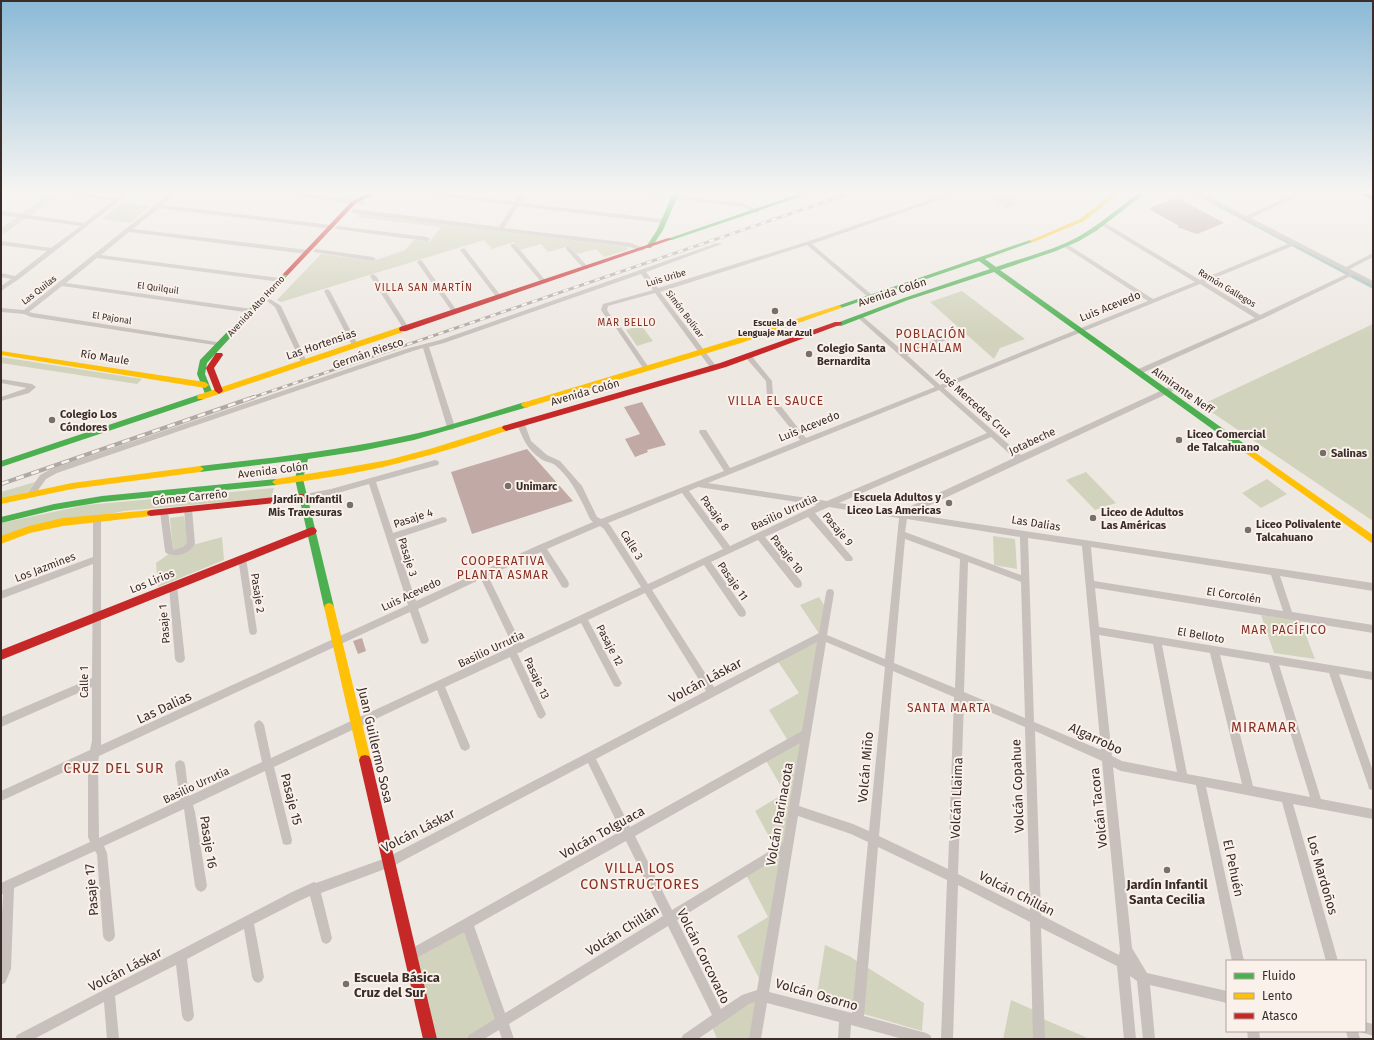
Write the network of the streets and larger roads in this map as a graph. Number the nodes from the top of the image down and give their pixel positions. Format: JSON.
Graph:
{"nodes":[{"id":1,"x":67,"y":240,"type":"edge"},
{"id":2,"x":117,"y":240,"type":"edge"},
{"id":3,"x":206,"y":240,"type":"edge"},
{"id":4,"x":321,"y":240,"type":"edge"},
{"id":5,"x":325,"y":240,"type":"edge"},
{"id":6,"x":591,"y":240,"type":"edge"},
{"id":7,"x":653,"y":240,"type":"edge"},
{"id":8,"x":654,"y":240,"type":"edge"},
{"id":9,"x":818,"y":240,"type":"edge"},
{"id":10,"x":1036,"y":240,"type":"edge"},
{"id":11,"x":1077,"y":240,"type":"edge"},
{"id":12,"x":1129,"y":240,"type":"edge"},
{"id":13,"x":1284,"y":240,"type":"edge"},
{"id":14,"x":1,"y":243,"type":"edge"},
{"id":15,"x":808,"y":243,"type":"junction"},
{"id":16,"x":719,"y":244,"type":"dead end"},
{"id":17,"x":1292,"y":244,"type":"junction"},
{"id":18,"x":513,"y":245,"type":"dead end"},
{"id":19,"x":1065,"y":246,"type":"junction"},
{"id":20,"x":568,"y":248,"type":"dead end"},
{"id":21,"x":53,"y":250,"type":"junction"},
{"id":22,"x":463,"y":250,"type":"dead end"},
{"id":23,"x":316,"y":251,"type":"junction"},
{"id":24,"x":307,"y":252,"type":"junction"},
{"id":25,"x":1373,"y":255,"type":"edge"},
{"id":26,"x":97,"y":256,"type":"junction"},
{"id":27,"x":983,"y":258,"type":"junction"},
{"id":28,"x":373,"y":259,"type":"dead end"},
{"id":29,"x":420,"y":262,"type":"dead end"},
{"id":30,"x":586,"y":268,"type":"junction"},
{"id":31,"x":999,"y":269,"type":"junction"},
{"id":32,"x":642,"y":271,"type":"junction"},
{"id":33,"x":1350,"y":273,"type":"junction"},
{"id":34,"x":1,"y":275,"type":"edge"},
{"id":35,"x":373,"y":276,"type":"dead end"},
{"id":36,"x":17,"y":278,"type":"junction"},
{"id":37,"x":280,"y":280,"type":"junction"},
{"id":38,"x":544,"y":282,"type":"junction"},
{"id":39,"x":1199,"y":282,"type":"junction"},
{"id":40,"x":1373,"y":283,"type":"edge"},
{"id":41,"x":62,"y":284,"type":"junction"},
{"id":42,"x":1,"y":290,"type":"edge"},
{"id":43,"x":327,"y":291,"type":"dead end"},
{"id":44,"x":656,"y":291,"type":"junction"},
{"id":45,"x":870,"y":296,"type":"junction"},
{"id":46,"x":499,"y":297,"type":"junction"},
{"id":47,"x":270,"y":301,"type":"junction"},
{"id":48,"x":1152,"y":301,"type":"junction"},
{"id":49,"x":1,"y":310,"type":"edge"},
{"id":50,"x":252,"y":311,"type":"junction"},
{"id":51,"x":25,"y":312,"type":"junction"},
{"id":52,"x":455,"y":312,"type":"junction"},
{"id":53,"x":859,"y":316,"type":"junction"},
{"id":54,"x":1260,"y":318,"type":"junction"},
{"id":55,"x":406,"y":328,"type":"junction"},
{"id":56,"x":1083,"y":330,"type":"junction"},
{"id":57,"x":957,"y":334,"type":"dead end"},
{"id":58,"x":225,"y":344,"type":"junction"},
{"id":59,"x":356,"y":345,"type":"junction"},
{"id":60,"x":426,"y":346,"type":"junction"},
{"id":61,"x":702,"y":352,"type":"junction"},
{"id":62,"x":1,"y":353,"type":"edge"},
{"id":63,"x":902,"y":354,"type":"junction"},
{"id":64,"x":748,"y":356,"type":"junction"},
{"id":65,"x":304,"y":362,"type":"junction"},
{"id":66,"x":201,"y":366,"type":"junction"},
{"id":67,"x":714,"y":368,"type":"junction"},
{"id":68,"x":647,"y":369,"type":"junction"},
{"id":69,"x":1141,"y":371,"type":"junction"},
{"id":70,"x":1,"y":381,"type":"edge"},
{"id":71,"x":184,"y":382,"type":"junction"},
{"id":72,"x":205,"y":385,"type":"junction"},
{"id":73,"x":940,"y":387,"type":"junction"},
{"id":74,"x":219,"y":391,"type":"junction"},
{"id":75,"x":1168,"y":391,"type":"junction"},
{"id":76,"x":209,"y":394,"type":"junction"},
{"id":77,"x":1,"y":399,"type":"edge"},
{"id":78,"x":521,"y":424,"type":"junction"},
{"id":79,"x":451,"y":427,"type":"junction"},
{"id":80,"x":703,"y":432,"type":"dead end"},
{"id":81,"x":992,"y":434,"type":"junction"},
{"id":82,"x":804,"y":441,"type":"junction"},
{"id":83,"x":304,"y":457,"type":"junction"},
{"id":84,"x":1020,"y":459,"type":"junction"},
{"id":85,"x":435,"y":463,"type":"dead end"},
{"id":86,"x":1,"y":464,"type":"edge"},
{"id":87,"x":728,"y":471,"type":"junction"},
{"id":88,"x":299,"y":479,"type":"junction"},
{"id":89,"x":372,"y":481,"type":"junction"},
{"id":90,"x":696,"y":484,"type":"junction"},
{"id":91,"x":683,"y":489,"type":"junction"},
{"id":92,"x":30,"y":494,"type":"junction"},
{"id":93,"x":303,"y":497,"type":"junction"},
{"id":94,"x":1,"y":501,"type":"edge"},
{"id":95,"x":828,"y":504,"type":"junction"},
{"id":96,"x":188,"y":509,"type":"junction"},
{"id":97,"x":164,"y":512,"type":"junction"},
{"id":98,"x":810,"y":513,"type":"junction"},
{"id":99,"x":903,"y":515,"type":"junction"},
{"id":100,"x":97,"y":518,"type":"junction"},
{"id":101,"x":1,"y":520,"type":"edge"},
{"id":102,"x":443,"y":520,"type":"dead end"},
{"id":103,"x":599,"y":522,"type":"junction"},
{"id":104,"x":312,"y":531,"type":"junction"},
{"id":105,"x":1373,"y":532,"type":"edge"},
{"id":106,"x":1024,"y":533,"type":"junction"},
{"id":107,"x":901,"y":534,"type":"junction"},
{"id":108,"x":760,"y":536,"type":"junction"},
{"id":109,"x":390,"y":537,"type":"junction"},
{"id":110,"x":1,"y":540,"type":"edge"},
{"id":111,"x":1373,"y":540,"type":"edge"},
{"id":112,"x":1086,"y":543,"type":"junction"},
{"id":113,"x":542,"y":547,"type":"junction"},
{"id":114,"x":729,"y":551,"type":"junction"},
{"id":115,"x":242,"y":558,"type":"junction"},
{"id":116,"x":964,"y":558,"type":"junction"},
{"id":117,"x":96,"y":559,"type":"junction"},
{"id":118,"x":849,"y":559,"type":"dead end"},
{"id":119,"x":706,"y":562,"type":"junction"},
{"id":120,"x":1274,"y":572,"type":"junction"},
{"id":121,"x":483,"y":574,"type":"junction"},
{"id":122,"x":1025,"y":580,"type":"junction"},
{"id":123,"x":565,"y":584,"type":"dead end"},
{"id":124,"x":798,"y":584,"type":"dead end"},
{"id":125,"x":1090,"y":584,"type":"junction"},
{"id":126,"x":173,"y":586,"type":"junction"},
{"id":127,"x":1373,"y":587,"type":"edge"},
{"id":128,"x":646,"y":590,"type":"junction"},
{"id":129,"x":830,"y":593,"type":"dead end"},
{"id":130,"x":1,"y":595,"type":"edge"},
{"id":131,"x":412,"y":607,"type":"junction"},
{"id":132,"x":742,"y":613,"type":"dead end"},
{"id":133,"x":96,"y":616,"type":"junction"},
{"id":134,"x":1289,"y":616,"type":"junction"},
{"id":135,"x":583,"y":619,"type":"junction"},
{"id":136,"x":1095,"y":630,"type":"junction"},
{"id":137,"x":1373,"y":630,"type":"edge"},
{"id":138,"x":253,"y":631,"type":"dead end"},
{"id":139,"x":823,"y":637,"type":"junction"},
{"id":140,"x":424,"y":640,"type":"dead end"},
{"id":141,"x":1157,"y":640,"type":"junction"},
{"id":142,"x":337,"y":641,"type":"junction"},
{"id":143,"x":515,"y":650,"type":"junction"},
{"id":144,"x":1214,"y":650,"type":"junction"},
{"id":145,"x":1,"y":655,"type":"edge"},
{"id":146,"x":180,"y":659,"type":"dead end"},
{"id":147,"x":1273,"y":660,"type":"junction"},
{"id":148,"x":889,"y":665,"type":"junction"},
{"id":149,"x":1332,"y":669,"type":"junction"},
{"id":150,"x":1373,"y":676,"type":"edge"},
{"id":151,"x":96,"y":681,"type":"junction"},
{"id":152,"x":617,"y":683,"type":"dead end"},
{"id":153,"x":440,"y":685,"type":"junction"},
{"id":154,"x":712,"y":692,"type":"junction"},
{"id":155,"x":959,"y":695,"type":"junction"},
{"id":156,"x":541,"y":714,"type":"dead end"},
{"id":157,"x":1,"y":722,"type":"edge"},
{"id":158,"x":356,"y":724,"type":"junction"},
{"id":159,"x":259,"y":725,"type":"dead end"},
{"id":160,"x":1030,"y":725,"type":"junction"},
{"id":161,"x":806,"y":734,"type":"junction"},
{"id":162,"x":465,"y":746,"type":"dead end"},
{"id":163,"x":94,"y":753,"type":"junction"},
{"id":164,"x":590,"y":757,"type":"junction"},
{"id":165,"x":1107,"y":759,"type":"junction"},
{"id":166,"x":180,"y":765,"type":"dead end"},
{"id":167,"x":268,"y":765,"type":"junction"},
{"id":168,"x":1183,"y":778,"type":"junction"},
{"id":169,"x":1200,"y":781,"type":"junction"},
{"id":170,"x":1373,"y":785,"type":"edge"},
{"id":171,"x":1249,"y":790,"type":"junction"},
{"id":172,"x":1,"y":796,"type":"edge"},
{"id":173,"x":1286,"y":798,"type":"junction"},
{"id":174,"x":186,"y":803,"type":"junction"},
{"id":175,"x":1317,"y":804,"type":"junction"},
{"id":176,"x":794,"y":809,"type":"junction"},
{"id":177,"x":1373,"y":814,"type":"edge"},
{"id":178,"x":628,"y":834,"type":"junction"},
{"id":179,"x":873,"y":839,"type":"junction"},
{"id":180,"x":287,"y":840,"type":"dead end"},
{"id":181,"x":97,"y":844,"type":"junction"},
{"id":182,"x":787,"y":846,"type":"junction"},
{"id":183,"x":389,"y":862,"type":"junction"},
{"id":184,"x":953,"y":877,"type":"junction"},
{"id":185,"x":201,"y":886,"type":"dead end"},
{"id":186,"x":5,"y":887,"type":"edge"},
{"id":187,"x":314,"y":888,"type":"junction"},
{"id":188,"x":670,"y":918,"type":"junction"},
{"id":189,"x":1035,"y":919,"type":"junction"},
{"id":190,"x":248,"y":921,"type":"junction"},
{"id":191,"x":466,"y":924,"type":"junction"},
{"id":192,"x":109,"y":936,"type":"dead end"},
{"id":193,"x":326,"y":938,"type":"dead end"},
{"id":194,"x":1126,"y":950,"type":"junction"},
{"id":195,"x":411,"y":955,"type":"junction"},
{"id":196,"x":181,"y":956,"type":"junction"},
{"id":197,"x":1238,"y":960,"type":"edge"},
{"id":198,"x":1332,"y":960,"type":"edge"},
{"id":199,"x":1123,"y":963,"type":"junction"},
{"id":200,"x":258,"y":978,"type":"dead end"},
{"id":201,"x":1143,"y":978,"type":"junction"},
{"id":202,"x":1,"y":979,"type":"edge"},
{"id":203,"x":109,"y":993,"type":"junction"},
{"id":204,"x":763,"y":995,"type":"junction"},
{"id":205,"x":1226,"y":997,"type":"edge"},
{"id":206,"x":188,"y":1016,"type":"dead end"},
{"id":207,"x":719,"y":1017,"type":"junction"},
{"id":208,"x":851,"y":1020,"type":"junction"},
{"id":209,"x":501,"y":1022,"type":"junction"},
{"id":210,"x":35,"y":1035,"type":"edge"},
{"id":211,"x":20,"y":1039,"type":"edge"},
{"id":212,"x":114,"y":1039,"type":"edge"},
{"id":213,"x":430,"y":1039,"type":"edge"},
{"id":214,"x":473,"y":1039,"type":"edge"},
{"id":215,"x":508,"y":1039,"type":"edge"},
{"id":216,"x":687,"y":1039,"type":"edge"},
{"id":217,"x":755,"y":1039,"type":"edge"},
{"id":218,"x":844,"y":1039,"type":"edge"},
{"id":219,"x":924,"y":1039,"type":"edge"},
{"id":220,"x":947,"y":1039,"type":"edge"},
{"id":221,"x":1039,"y":1039,"type":"edge"},
{"id":222,"x":1130,"y":1039,"type":"edge"},
{"id":223,"x":1149,"y":1039,"type":"edge"}],
"edges":[{"from":1,"to":21,"type":"street"},
{"from":2,"to":26,"type":"street","name":"Las Quilas"},
{"from":3,"to":24,"type":"street"},
{"from":4,"to":24,"type":"street","name":"Avenida Alto Horno"},
{"from":5,"to":23,"type":"street","name":"Avenida Alto Horno"},
{"from":6,"to":7,"type":"street"},
{"from":8,"to":30,"type":"street","name":"Las Hortensias"},
{"from":9,"to":15,"type":"street","name":"Luis Uribe"},
{"from":10,"to":27,"type":"street","name":"Avenida Colón"},
{"from":11,"to":19,"type":"street","name":"Avenida Colón"},
{"from":12,"to":39,"type":"street","name":"Ramón Gallegos"},
{"from":13,"to":17,"type":"street"},
{"from":14,"to":21,"type":"street"},
{"from":15,"to":44,"type":"street","name":"Luis Uribe"},
{"from":15,"to":45,"type":"street"},
{"from":16,"to":32,"type":"street","name":"Germán Riesco"},
{"from":17,"to":33,"type":"street"},
{"from":17,"to":39,"type":"street","name":"Luis Acevedo"},
{"from":18,"to":38,"type":"street"},
{"from":19,"to":31,"type":"street","name":"Avenida Colón"},
{"from":19,"to":48,"type":"street"},
{"from":20,"to":30,"type":"street"},
{"from":21,"to":36,"type":"street"},
{"from":22,"to":46,"type":"street"},
{"from":23,"to":28,"type":"street"},
{"from":23,"to":47,"type":"street","name":"Avenida Alto Horno"},
{"from":24,"to":37,"type":"street","name":"Avenida Alto Horno"},
{"from":25,"to":33,"type":"street"},
{"from":26,"to":37,"type":"street"},
{"from":26,"to":41,"type":"street","name":"Las Quilas"},
{"from":27,"to":31,"type":"street","name":"Almirante Neff"},
{"from":27,"to":45,"type":"street","name":"Avenida Colón"},
{"from":29,"to":52,"type":"street"},
{"from":30,"to":38,"type":"street","name":"Las Hortensias"},
{"from":31,"to":53,"type":"street","name":"Avenida Colón"},
{"from":31,"to":56,"type":"street","name":"Almirante Neff"},
{"from":32,"to":44,"type":"street","name":"Simón Bolívar"},
{"from":32,"to":60,"type":"street","name":"Germán Riesco"},
{"from":33,"to":40,"type":"street"},
{"from":33,"to":54,"type":"street"},
{"from":34,"to":36,"type":"street"},
{"from":35,"to":55,"type":"street"},
{"from":36,"to":42,"type":"street"},
{"from":37,"to":50,"type":"street","name":"Avenida Alto Horno"},
{"from":38,"to":46,"type":"street","name":"Las Hortensias"},
{"from":39,"to":48,"type":"street","name":"Luis Acevedo"},
{"from":39,"to":54,"type":"street","name":"Ramón Gallegos"},
{"from":41,"to":50,"type":"street","name":"El Quilquil"},
{"from":41,"to":51,"type":"street","name":"Las Quilas"},
{"from":43,"to":59,"type":"street"},
{"from":44,"to":61,"type":"street","name":"Simón Bolívar"},
{"from":44,"to":68,"type":"street","name":"Luis Uribe"},
{"from":45,"to":61,"type":"street","name":"Avenida Colón"},
{"from":46,"to":52,"type":"street","name":"Las Hortensias"},
{"from":47,"to":58,"type":"street","name":"Avenida Alto Horno"},
{"from":47,"to":65,"type":"street"},
{"from":48,"to":56,"type":"street","name":"Luis Acevedo"},
{"from":49,"to":51,"type":"street","name":"El Pajonal"},
{"from":50,"to":58,"type":"street","name":"Avenida Alto Horno"},
{"from":51,"to":58,"type":"street","name":"El Pajonal"},
{"from":52,"to":55,"type":"street","name":"Las Hortensias"},
{"from":53,"to":63,"type":"street","name":"José Mercedes Cruz"},
{"from":53,"to":64,"type":"street","name":"Avenida Colón"},
{"from":54,"to":69,"type":"street"},
{"from":55,"to":59,"type":"street","name":"Las Hortensias"},
{"from":56,"to":69,"type":"street","name":"Almirante Neff"},
{"from":56,"to":73,"type":"street","name":"Luis Acevedo"},
{"from":57,"to":63,"type":"street"},
{"from":58,"to":66,"type":"street","name":"Avenida Alto Horno"},
{"from":58,"to":74,"type":"street","name":"Avenida Alto Horno"},
{"from":59,"to":65,"type":"street","name":"Las Hortensias"},
{"from":60,"to":79,"type":"street"},
{"from":60,"to":92,"type":"street","name":"Germán Riesco"},
{"from":61,"to":67,"type":"street","name":"Simón Bolívar"},
{"from":61,"to":68,"type":"street","name":"Avenida Colón"},
{"from":62,"to":71,"type":"street","name":"Río Maule"},
{"from":63,"to":73,"type":"street","name":"José Mercedes Cruz"},
{"from":64,"to":67,"type":"street","name":"Avenida Colón"},
{"from":64,"to":82,"type":"street"},
{"from":65,"to":74,"type":"street","name":"Las Hortensias"},
{"from":66,"to":71,"type":"street","name":"Avenida Alto Horno"},
{"from":66,"to":72,"type":"street"},
{"from":67,"to":78,"type":"street","name":"Avenida Colón"},
{"from":68,"to":79,"type":"street","name":"Avenida Colón"},
{"from":69,"to":75,"type":"street","name":"Almirante Neff"},
{"from":70,"to":77,"type":"street"},
{"from":71,"to":72,"type":"street","name":"Río Maule"},
{"from":72,"to":76,"type":"street"},
{"from":73,"to":81,"type":"street","name":"José Mercedes Cruz"},
{"from":73,"to":82,"type":"street","name":"Luis Acevedo"},
{"from":74,"to":76,"type":"street","name":"Las Hortensias"},
{"from":75,"to":84,"type":"street","name":"Jotabeche"},
{"from":75,"to":105,"type":"street","name":"Almirante Neff"},
{"from":75,"to":111,"type":"street","name":"Almirante Neff"},
{"from":76,"to":86,"type":"street","name":"Las Hortensias"},
{"from":78,"to":88,"type":"street","name":"Avenida Colón"},
{"from":78,"to":103,"type":"street","name":"Calle 3"},
{"from":79,"to":83,"type":"street","name":"Avenida Colón"},
{"from":80,"to":87,"type":"street"},
{"from":81,"to":84,"type":"street","name":"José Mercedes Cruz"},
{"from":81,"to":95,"type":"street","name":"Basilio Urrutia"},
{"from":82,"to":87,"type":"street","name":"Luis Acevedo"},
{"from":83,"to":88,"type":"street","name":"Juan Guillermo Sosa"},
{"from":83,"to":92,"type":"street","name":"Avenida Colón"},
{"from":84,"to":99,"type":"street","name":"Jotabeche"},
{"from":85,"to":89,"type":"street","name":"Gómez Carreño"},
{"from":87,"to":90,"type":"street","name":"Luis Acevedo"},
{"from":88,"to":93,"type":"street","name":"Juan Guillermo Sosa"},
{"from":88,"to":101,"type":"street","name":"Avenida Colón"},
{"from":89,"to":93,"type":"street","name":"Gómez Carreño"},
{"from":89,"to":109,"type":"street","name":"Pasaje 3"},
{"from":90,"to":91,"type":"street","name":"Luis Acevedo"},
{"from":90,"to":95,"type":"street","name":"Las Dalias"},
{"from":91,"to":103,"type":"street","name":"Luis Acevedo"},
{"from":91,"to":114,"type":"street","name":"Pasaje 8"},
{"from":92,"to":94,"type":"street","name":"Avenida Colón"},
{"from":93,"to":96,"type":"street","name":"Gómez Carreño"},
{"from":93,"to":104,"type":"street","name":"Juan Guillermo Sosa"},
{"from":95,"to":98,"type":"street","name":"Basilio Urrutia"},
{"from":95,"to":99,"type":"street","name":"Las Dalias"},
{"from":96,"to":97,"type":"street","name":"Gómez Carreño"},
{"from":96,"to":97,"type":"street"},
{"from":97,"to":100,"type":"street","name":"Gómez Carreño"},
{"from":98,"to":108,"type":"street","name":"Basilio Urrutia"},
{"from":98,"to":118,"type":"street","name":"Pasaje 9"},
{"from":99,"to":106,"type":"street","name":"Las Dalias"},
{"from":99,"to":107,"type":"street","name":"Volcán Miño"},
{"from":100,"to":110,"type":"street","name":"Gómez Carreño"},
{"from":100,"to":117,"type":"street","name":"Calle 1"},
{"from":102,"to":109,"type":"street","name":"Pasaje 4"},
{"from":103,"to":113,"type":"street","name":"Luis Acevedo"},
{"from":103,"to":128,"type":"street","name":"Calle 3"},
{"from":104,"to":115,"type":"street","name":"Los Lirios"},
{"from":104,"to":142,"type":"street","name":"Juan Guillermo Sosa"},
{"from":106,"to":112,"type":"street","name":"Las Dalias"},
{"from":106,"to":122,"type":"street","name":"Volcán Copahue"},
{"from":107,"to":116,"type":"street"},
{"from":107,"to":148,"type":"street","name":"Volcán Miño"},
{"from":108,"to":114,"type":"street","name":"Basilio Urrutia"},
{"from":108,"to":124,"type":"street","name":"Pasaje 10"},
{"from":109,"to":131,"type":"street","name":"Pasaje 3"},
{"from":112,"to":120,"type":"street","name":"Las Dalias"},
{"from":112,"to":125,"type":"street","name":"Volcán Tacora"},
{"from":113,"to":121,"type":"street","name":"Luis Acevedo"},
{"from":113,"to":123,"type":"street"},
{"from":114,"to":119,"type":"street","name":"Basilio Urrutia"},
{"from":115,"to":126,"type":"street","name":"Los Lirios"},
{"from":115,"to":138,"type":"street","name":"Pasaje 2"},
{"from":116,"to":122,"type":"street"},
{"from":116,"to":155,"type":"street","name":"Volcán Llaima"},
{"from":117,"to":130,"type":"street","name":"Los Jazmines"},
{"from":117,"to":133,"type":"street","name":"Calle 1"},
{"from":119,"to":128,"type":"street","name":"Basilio Urrutia"},
{"from":119,"to":132,"type":"street","name":"Pasaje 11"},
{"from":120,"to":127,"type":"street","name":"Las Dalias"},
{"from":120,"to":134,"type":"street"},
{"from":121,"to":131,"type":"street","name":"Luis Acevedo"},
{"from":121,"to":143,"type":"street","name":"Pasaje 13"},
{"from":122,"to":160,"type":"street","name":"Volcán Copahue"},
{"from":125,"to":134,"type":"street","name":"El Corcolén"},
{"from":125,"to":136,"type":"street","name":"Volcán Tacora"},
{"from":126,"to":133,"type":"street","name":"Los Lirios"},
{"from":126,"to":146,"type":"street","name":"Pasaje 1"},
{"from":128,"to":135,"type":"street","name":"Basilio Urrutia"},
{"from":128,"to":154,"type":"street","name":"Calle 3"},
{"from":129,"to":139,"type":"street","name":"Volcán Parinacota"},
{"from":131,"to":140,"type":"street","name":"Pasaje 3"},
{"from":131,"to":142,"type":"street","name":"Luis Acevedo"},
{"from":133,"to":145,"type":"street","name":"Los Lirios"},
{"from":133,"to":151,"type":"street","name":"Calle 1"},
{"from":134,"to":137,"type":"street","name":"El Corcolén"},
{"from":135,"to":143,"type":"street","name":"Basilio Urrutia"},
{"from":135,"to":152,"type":"street","name":"Pasaje 12"},
{"from":136,"to":141,"type":"street","name":"El Belloto"},
{"from":136,"to":165,"type":"street","name":"Volcán Tacora"},
{"from":139,"to":148,"type":"street","name":"Algarrobo"},
{"from":139,"to":154,"type":"street","name":"Volcán Láskar"},
{"from":139,"to":161,"type":"street","name":"Volcán Parinacota"},
{"from":141,"to":144,"type":"street","name":"El Belloto"},
{"from":141,"to":168,"type":"street"},
{"from":142,"to":158,"type":"street","name":"Juan Guillermo Sosa"},
{"from":142,"to":163,"type":"street","name":"Las Dalias"},
{"from":143,"to":153,"type":"street","name":"Basilio Urrutia"},
{"from":143,"to":156,"type":"street","name":"Pasaje 13"},
{"from":144,"to":147,"type":"street","name":"El Belloto"},
{"from":144,"to":171,"type":"street"},
{"from":147,"to":149,"type":"street","name":"El Belloto"},
{"from":147,"to":175,"type":"street"},
{"from":148,"to":155,"type":"street","name":"Algarrobo"},
{"from":148,"to":179,"type":"street","name":"Volcán Miño"},
{"from":149,"to":150,"type":"street","name":"El Belloto"},
{"from":149,"to":170,"type":"street"},
{"from":151,"to":157,"type":"street"},
{"from":151,"to":163,"type":"street","name":"Calle 1"},
{"from":153,"to":158,"type":"street","name":"Basilio Urrutia"},
{"from":153,"to":162,"type":"street"},
{"from":154,"to":164,"type":"street","name":"Volcán Láskar"},
{"from":155,"to":160,"type":"street","name":"Algarrobo"},
{"from":155,"to":184,"type":"street","name":"Volcán Llaima"},
{"from":158,"to":167,"type":"street","name":"Basilio Urrutia"},
{"from":158,"to":183,"type":"street","name":"Juan Guillermo Sosa"},
{"from":159,"to":167,"type":"street","name":"Pasaje 15"},
{"from":160,"to":165,"type":"street","name":"Algarrobo"},
{"from":160,"to":189,"type":"street","name":"Volcán Copahue"},
{"from":161,"to":176,"type":"street","name":"Volcán Parinacota"},
{"from":161,"to":178,"type":"street","name":"Volcán Tolguaca"},
{"from":163,"to":172,"type":"street","name":"Las Dalias"},
{"from":163,"to":181,"type":"street","name":"Calle 1"},
{"from":164,"to":178,"type":"street","name":"Volcán Corcovado"},
{"from":164,"to":183,"type":"street","name":"Volcán Láskar"},
{"from":165,"to":168,"type":"street","name":"Algarrobo"},
{"from":165,"to":194,"type":"street","name":"Volcán Tacora"},
{"from":166,"to":174,"type":"street","name":"Pasaje 16"},
{"from":167,"to":174,"type":"street","name":"Basilio Urrutia"},
{"from":167,"to":180,"type":"street","name":"Pasaje 15"},
{"from":168,"to":169,"type":"street","name":"Algarrobo"},
{"from":169,"to":171,"type":"street","name":"Algarrobo"},
{"from":169,"to":197,"type":"street","name":"El Pehuén"},
{"from":171,"to":173,"type":"street","name":"Algarrobo"},
{"from":173,"to":175,"type":"street","name":"Algarrobo"},
{"from":173,"to":198,"type":"street","name":"Los Mardoños"},
{"from":174,"to":181,"type":"street","name":"Basilio Urrutia"},
{"from":174,"to":185,"type":"street","name":"Pasaje 16"},
{"from":175,"to":177,"type":"street","name":"Algarrobo"},
{"from":176,"to":179,"type":"street","name":"Volcán Chillán"},
{"from":176,"to":182,"type":"street","name":"Volcán Parinacota"},
{"from":178,"to":188,"type":"street","name":"Volcán Corcovado"},
{"from":178,"to":191,"type":"street","name":"Volcán Tolguaca"},
{"from":179,"to":184,"type":"street","name":"Volcán Chillán"},
{"from":179,"to":208,"type":"street","name":"Volcán Miño"},
{"from":181,"to":186,"type":"street","name":"Basilio Urrutia"},
{"from":181,"to":192,"type":"street","name":"Pasaje 17"},
{"from":182,"to":188,"type":"street","name":"Volcán Chillán"},
{"from":182,"to":204,"type":"street","name":"Volcán Parinacota"},
{"from":183,"to":187,"type":"street","name":"Volcán Láskar"},
{"from":183,"to":195,"type":"street","name":"Juan Guillermo Sosa"},
{"from":184,"to":189,"type":"street","name":"Volcán Chillán"},
{"from":184,"to":220,"type":"street","name":"Volcán Llaima"},
{"from":186,"to":202,"type":"street"},
{"from":187,"to":190,"type":"street","name":"Volcán Láskar"},
{"from":187,"to":193,"type":"street"},
{"from":188,"to":207,"type":"street","name":"Volcán Corcovado"},
{"from":188,"to":209,"type":"street","name":"Volcán Chillán"},
{"from":189,"to":199,"type":"street","name":"Volcán Chillán"},
{"from":189,"to":221,"type":"street","name":"Volcán Copahue"},
{"from":190,"to":196,"type":"street","name":"Volcán Láskar"},
{"from":190,"to":200,"type":"street"},
{"from":191,"to":195,"type":"street","name":"Volcán Tolguaca"},
{"from":191,"to":209,"type":"street"},
{"from":194,"to":199,"type":"street","name":"Volcán Tacora"},
{"from":194,"to":201,"type":"street","name":"Volcán Tacora"},
{"from":195,"to":213,"type":"street","name":"Juan Guillermo Sosa"},
{"from":196,"to":203,"type":"street","name":"Volcán Láskar"},
{"from":196,"to":206,"type":"street"},
{"from":199,"to":201,"type":"street","name":"Volcán Chillán"},
{"from":199,"to":222,"type":"street","name":"Volcán Tacora"},
{"from":201,"to":205,"type":"street","name":"Volcán Chillán"},
{"from":201,"to":223,"type":"street","name":"Volcán Tacora"},
{"from":203,"to":210,"type":"street","name":"Volcán Láskar"},
{"from":203,"to":212,"type":"street"},
{"from":204,"to":207,"type":"street","name":"Volcán Osorno"},
{"from":204,"to":208,"type":"street","name":"Volcán Osorno"},
{"from":204,"to":217,"type":"street","name":"Volcán Parinacota"},
{"from":207,"to":216,"type":"street","name":"Volcán Osorno"},
{"from":208,"to":218,"type":"street","name":"Volcán Miño"},
{"from":208,"to":219,"type":"street","name":"Volcán Osorno"},
{"from":209,"to":214,"type":"street","name":"Volcán Chillán"},
{"from":209,"to":215,"type":"street"},
{"from":210,"to":211,"type":"street","name":"Volcán Láskar"}]}
